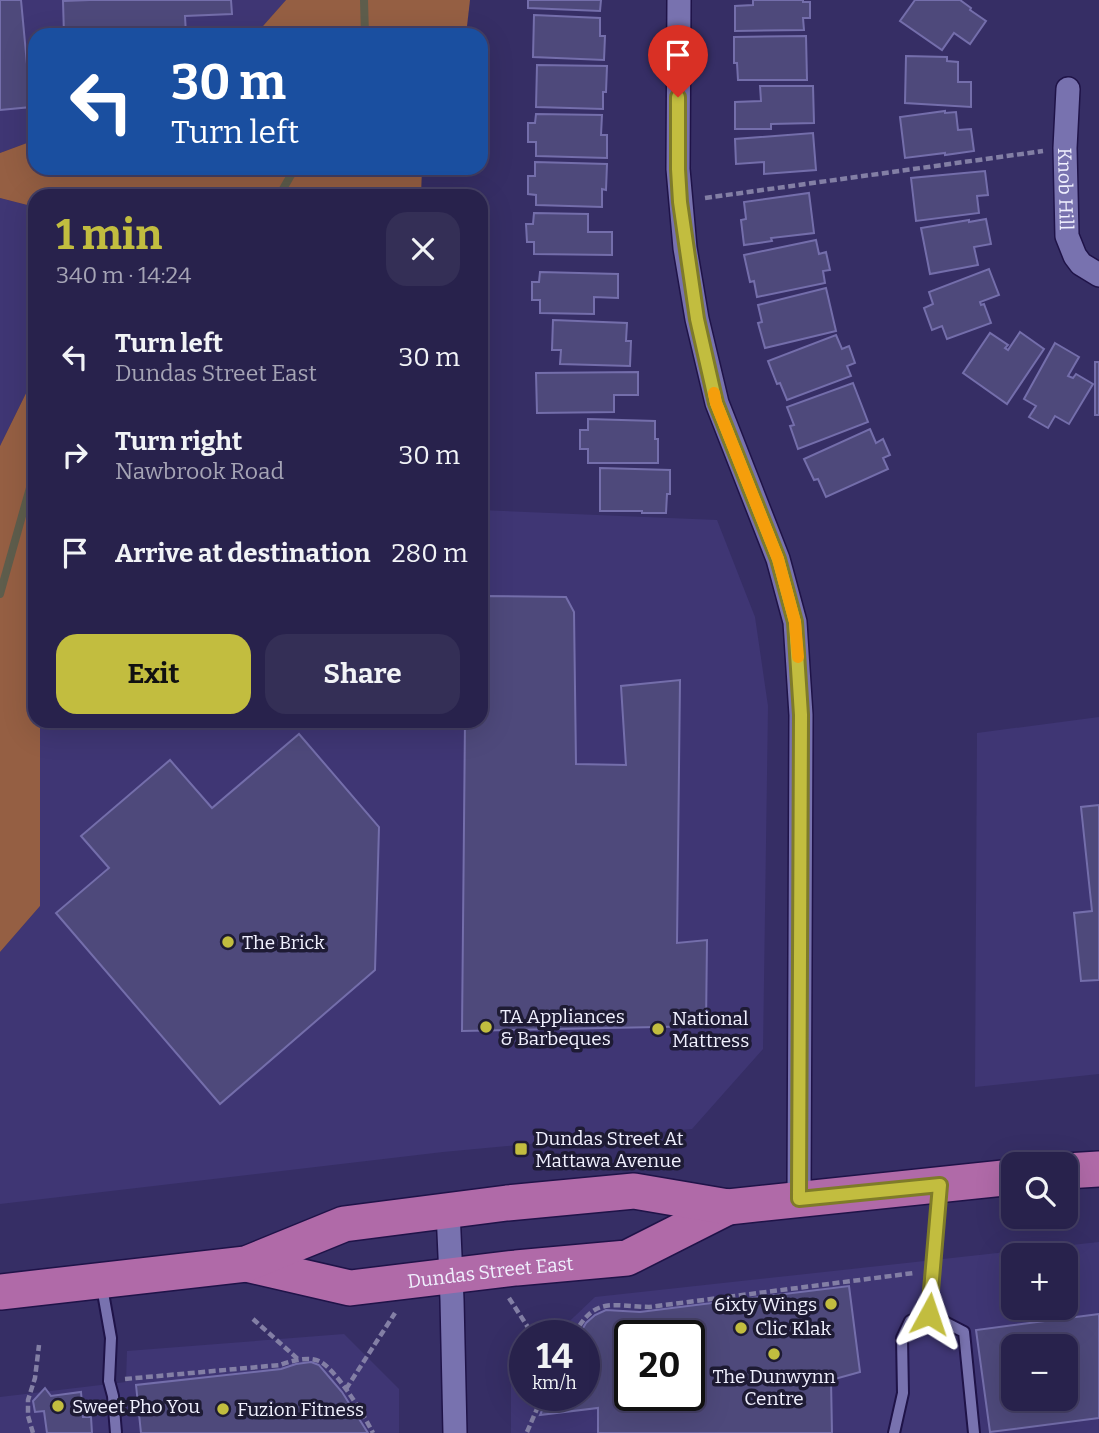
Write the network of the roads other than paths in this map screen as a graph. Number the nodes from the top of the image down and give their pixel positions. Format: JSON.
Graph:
{"nodes":[{"id":1,"x":679,"y":0,"type":"edge"},
{"id":2,"x":1068,"y":89,"type":"dead end"},
{"id":3,"x":1099,"y":275,"type":"edge"},
{"id":4,"x":1099,"y":1169,"type":"edge"},
{"id":5,"x":1078,"y":1170,"type":"edge"},
{"id":6,"x":1001,"y":1178,"type":"edge"},
{"id":7,"x":940,"y":1185,"type":"junction"},
{"id":8,"x":799,"y":1199,"type":"junction"},
{"id":9,"x":728,"y":1207,"type":"junction"},
{"id":10,"x":448,"y":1211,"type":"junction"},
{"id":11,"x":246,"y":1264,"type":"junction"},
{"id":12,"x":452,"y":1276,"type":"junction"},
{"id":13,"x":101,"y":1280,"type":"junction"},
{"id":14,"x":0,"y":1292,"type":"edge"},
{"id":15,"x":929,"y":1314,"type":"junction"},
{"id":16,"x":116,"y":1433,"type":"edge"},
{"id":17,"x":455,"y":1433,"type":"edge"},
{"id":18,"x":894,"y":1433,"type":"edge"},
{"id":19,"x":974,"y":1433,"type":"edge"}],
"edges":[{"from":1,"to":8,"type":"street"},
{"from":2,"to":3,"type":"street","name":"Knob Hill"},
{"from":4,"to":5,"type":"main road"},
{"from":6,"to":7,"type":"main road","name":"Dundas Street East"},
{"from":7,"to":8,"type":"main road","name":"Dundas Street East"},
{"from":7,"to":15,"type":"lane"},
{"from":8,"to":9,"type":"main road","name":"Dundas Street East"},
{"from":9,"to":10,"type":"main road","name":"Dundas Street East"},
{"from":9,"to":12,"type":"main road","name":"Dundas Street East"},
{"from":10,"to":11,"type":"main road","name":"Dundas Street East"},
{"from":10,"to":12,"type":"street"},
{"from":11,"to":12,"type":"main road","name":"Dundas Street East"},
{"from":11,"to":13,"type":"main road","name":"Dundas Street East"},
{"from":12,"to":17,"type":"street"},
{"from":13,"to":14,"type":"main road","name":"Dundas Street East"},
{"from":13,"to":16,"type":"lane"},
{"from":15,"to":18,"type":"lane"},
{"from":15,"to":19,"type":"lane"}]}
